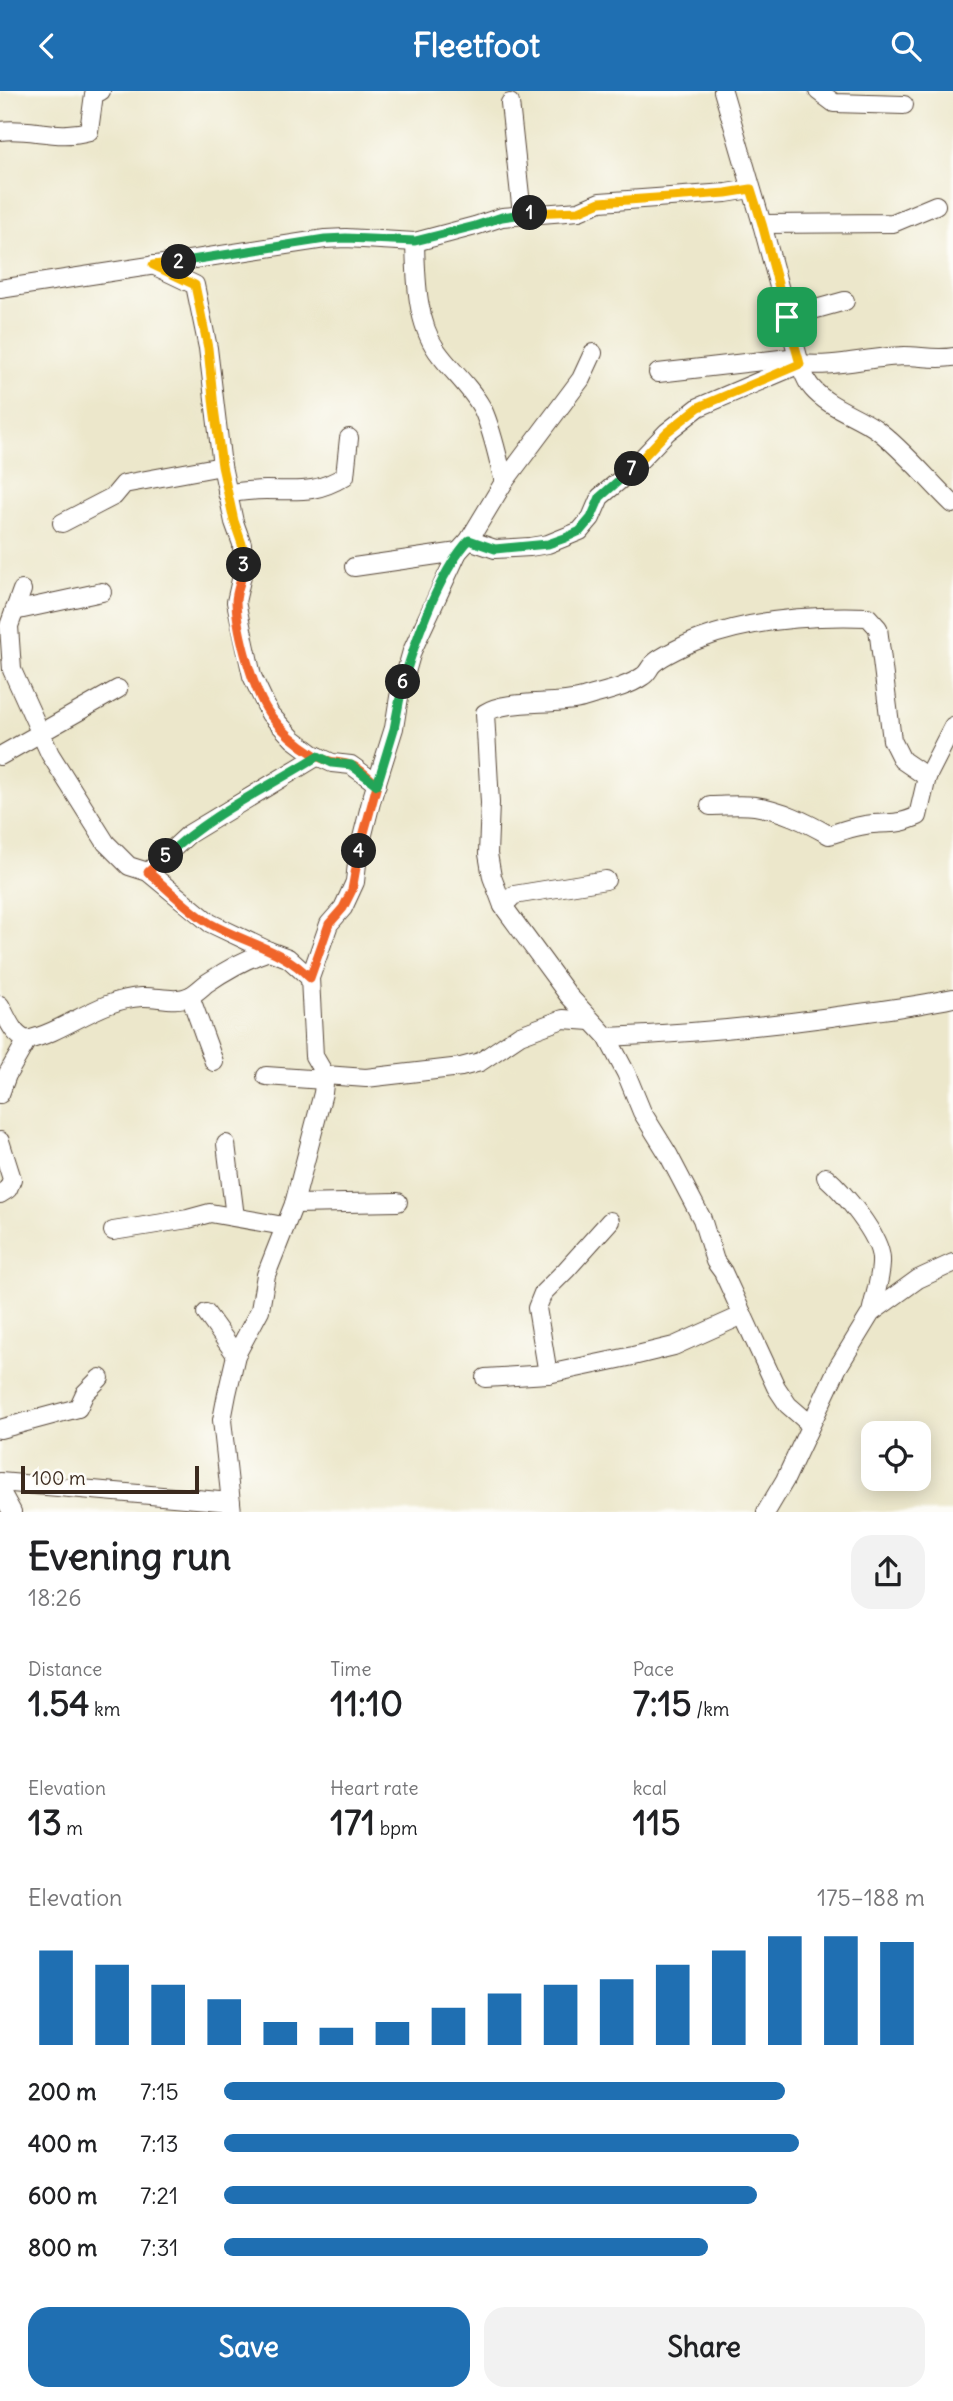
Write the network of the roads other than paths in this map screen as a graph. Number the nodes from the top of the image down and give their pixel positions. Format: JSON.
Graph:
{"nodes":[{"id":1,"x":101,"y":91,"type":"edge"},
{"id":2,"x":723,"y":91,"type":"edge"},
{"id":3,"x":818,"y":91,"type":"edge"},
{"id":4,"x":510,"y":103,"type":"dead end"},
{"id":5,"x":904,"y":105,"type":"dead end"},
{"id":6,"x":0,"y":131,"type":"edge"},
{"id":7,"x":751,"y":189,"type":"junction"},
{"id":8,"x":936,"y":205,"type":"dead end"},
{"id":9,"x":522,"y":214,"type":"junction"},
{"id":10,"x":762,"y":224,"type":"junction"},
{"id":11,"x":415,"y":241,"type":"junction"},
{"id":12,"x":153,"y":265,"type":"junction"},
{"id":13,"x":1,"y":287,"type":"edge"},
{"id":14,"x":845,"y":301,"type":"dead end"},
{"id":15,"x":787,"y":317,"type":"junction"},
{"id":16,"x":593,"y":353,"type":"dead end"},
{"id":17,"x":953,"y":357,"type":"edge"},
{"id":18,"x":799,"y":360,"type":"junction"},
{"id":19,"x":658,"y":373,"type":"dead end"},
{"id":20,"x":349,"y":438,"type":"dead end"},
{"id":21,"x":222,"y":466,"type":"junction"},
{"id":22,"x":504,"y":482,"type":"junction"},
{"id":23,"x":227,"y":493,"type":"junction"},
{"id":24,"x":953,"y":504,"type":"edge"},
{"id":25,"x":62,"y":523,"type":"dead end"},
{"id":26,"x":463,"y":546,"type":"junction"},
{"id":27,"x":354,"y":567,"type":"dead end"},
{"id":28,"x":22,"y":590,"type":"dead end"},
{"id":29,"x":102,"y":592,"type":"dead end"},
{"id":30,"x":14,"y":611,"type":"junction"},
{"id":31,"x":118,"y":689,"type":"dead end"},
{"id":32,"x":953,"y":726,"type":"edge"},
{"id":33,"x":40,"y":734,"type":"junction"},
{"id":34,"x":0,"y":756,"type":"edge"},
{"id":35,"x":318,"y":756,"type":"junction"},
{"id":36,"x":927,"y":777,"type":"junction"},
{"id":37,"x":377,"y":785,"type":"junction"},
{"id":38,"x":710,"y":806,"type":"dead end"},
{"id":39,"x":148,"y":872,"type":"junction"},
{"id":40,"x":606,"y":880,"type":"dead end"},
{"id":41,"x":503,"y":905,"type":"junction"},
{"id":42,"x":269,"y":951,"type":"junction"},
{"id":43,"x":310,"y":978,"type":"junction"},
{"id":44,"x":190,"y":996,"type":"junction"},
{"id":45,"x":953,"y":998,"type":"edge"},
{"id":46,"x":0,"y":1005,"type":"edge"},
{"id":47,"x":591,"y":1021,"type":"junction"},
{"id":48,"x":607,"y":1037,"type":"junction"},
{"id":49,"x":27,"y":1040,"type":"junction"},
{"id":50,"x":214,"y":1062,"type":"dead end"},
{"id":51,"x":266,"y":1076,"type":"dead end"},
{"id":52,"x":324,"y":1077,"type":"junction"},
{"id":53,"x":0,"y":1094,"type":"edge"},
{"id":54,"x":0,"y":1141,"type":"edge"},
{"id":55,"x":226,"y":1144,"type":"dead end"},
{"id":56,"x":826,"y":1177,"type":"dead end"},
{"id":57,"x":0,"y":1194,"type":"edge"},
{"id":58,"x":398,"y":1202,"type":"dead end"},
{"id":59,"x":293,"y":1204,"type":"junction"},
{"id":60,"x":235,"y":1217,"type":"junction"},
{"id":61,"x":610,"y":1221,"type":"dead end"},
{"id":62,"x":284,"y":1226,"type":"junction"},
{"id":63,"x":113,"y":1231,"type":"dead end"},
{"id":64,"x":953,"y":1263,"type":"edge"},
{"id":65,"x":206,"y":1313,"type":"dead end"},
{"id":66,"x":871,"y":1313,"type":"junction"},
{"id":67,"x":743,"y":1315,"type":"junction"},
{"id":68,"x":236,"y":1355,"type":"junction"},
{"id":69,"x":548,"y":1374,"type":"junction"},
{"id":70,"x":100,"y":1378,"type":"dead end"},
{"id":71,"x":485,"y":1378,"type":"dead end"},
{"id":72,"x":810,"y":1424,"type":"junction"},
{"id":73,"x":0,"y":1429,"type":"edge"},
{"id":74,"x":0,"y":1482,"type":"edge"},
{"id":75,"x":0,"y":1490,"type":"edge"},
{"id":76,"x":232,"y":1507,"type":"edge"},
{"id":77,"x":12,"y":1512,"type":"edge"},
{"id":78,"x":766,"y":1512,"type":"edge"}],
"edges":[{"from":1,"to":6,"type":"street"},
{"from":2,"to":7,"type":"street"},
{"from":3,"to":5,"type":"street"},
{"from":4,"to":9,"type":"street"},
{"from":7,"to":9,"type":"street"},
{"from":7,"to":10,"type":"street"},
{"from":8,"to":10,"type":"street"},
{"from":9,"to":11,"type":"street"},
{"from":10,"to":15,"type":"street"},
{"from":11,"to":12,"type":"street"},
{"from":11,"to":22,"type":"street"},
{"from":12,"to":13,"type":"street"},
{"from":12,"to":21,"type":"street"},
{"from":14,"to":15,"type":"street"},
{"from":15,"to":18,"type":"street"},
{"from":16,"to":22,"type":"street"},
{"from":17,"to":18,"type":"street"},
{"from":18,"to":19,"type":"street"},
{"from":18,"to":24,"type":"street"},
{"from":18,"to":26,"type":"street"},
{"from":20,"to":23,"type":"street"},
{"from":21,"to":23,"type":"street"},
{"from":21,"to":25,"type":"street"},
{"from":22,"to":26,"type":"street"},
{"from":23,"to":35,"type":"street"},
{"from":26,"to":27,"type":"street"},
{"from":26,"to":37,"type":"street"},
{"from":28,"to":30,"type":"street"},
{"from":29,"to":30,"type":"street"},
{"from":30,"to":33,"type":"street"},
{"from":31,"to":33,"type":"street"},
{"from":32,"to":36,"type":"street"},
{"from":33,"to":34,"type":"street"},
{"from":33,"to":39,"type":"street"},
{"from":35,"to":37,"type":"street"},
{"from":35,"to":39,"type":"street"},
{"from":36,"to":38,"type":"street"},
{"from":36,"to":41,"type":"street"},
{"from":37,"to":43,"type":"street"},
{"from":39,"to":42,"type":"street"},
{"from":40,"to":41,"type":"street"},
{"from":41,"to":47,"type":"street"},
{"from":42,"to":43,"type":"street"},
{"from":42,"to":44,"type":"street"},
{"from":43,"to":52,"type":"street"},
{"from":44,"to":49,"type":"street"},
{"from":44,"to":50,"type":"street"},
{"from":45,"to":48,"type":"street"},
{"from":46,"to":49,"type":"street"},
{"from":47,"to":48,"type":"street"},
{"from":47,"to":52,"type":"street"},
{"from":48,"to":67,"type":"street"},
{"from":49,"to":53,"type":"street"},
{"from":51,"to":52,"type":"street"},
{"from":52,"to":59,"type":"street"},
{"from":54,"to":57,"type":"street"},
{"from":55,"to":60,"type":"street"},
{"from":56,"to":66,"type":"street"},
{"from":58,"to":59,"type":"street"},
{"from":59,"to":62,"type":"street"},
{"from":60,"to":62,"type":"street"},
{"from":60,"to":63,"type":"street"},
{"from":61,"to":69,"type":"street"},
{"from":62,"to":68,"type":"street"},
{"from":64,"to":66,"type":"street"},
{"from":65,"to":68,"type":"street"},
{"from":66,"to":72,"type":"street"},
{"from":67,"to":69,"type":"street"},
{"from":67,"to":72,"type":"street"},
{"from":68,"to":76,"type":"street"},
{"from":69,"to":71,"type":"street"},
{"from":70,"to":73,"type":"street"},
{"from":72,"to":78,"type":"street"},
{"from":74,"to":76,"type":"street"},
{"from":75,"to":77,"type":"street"}]}
